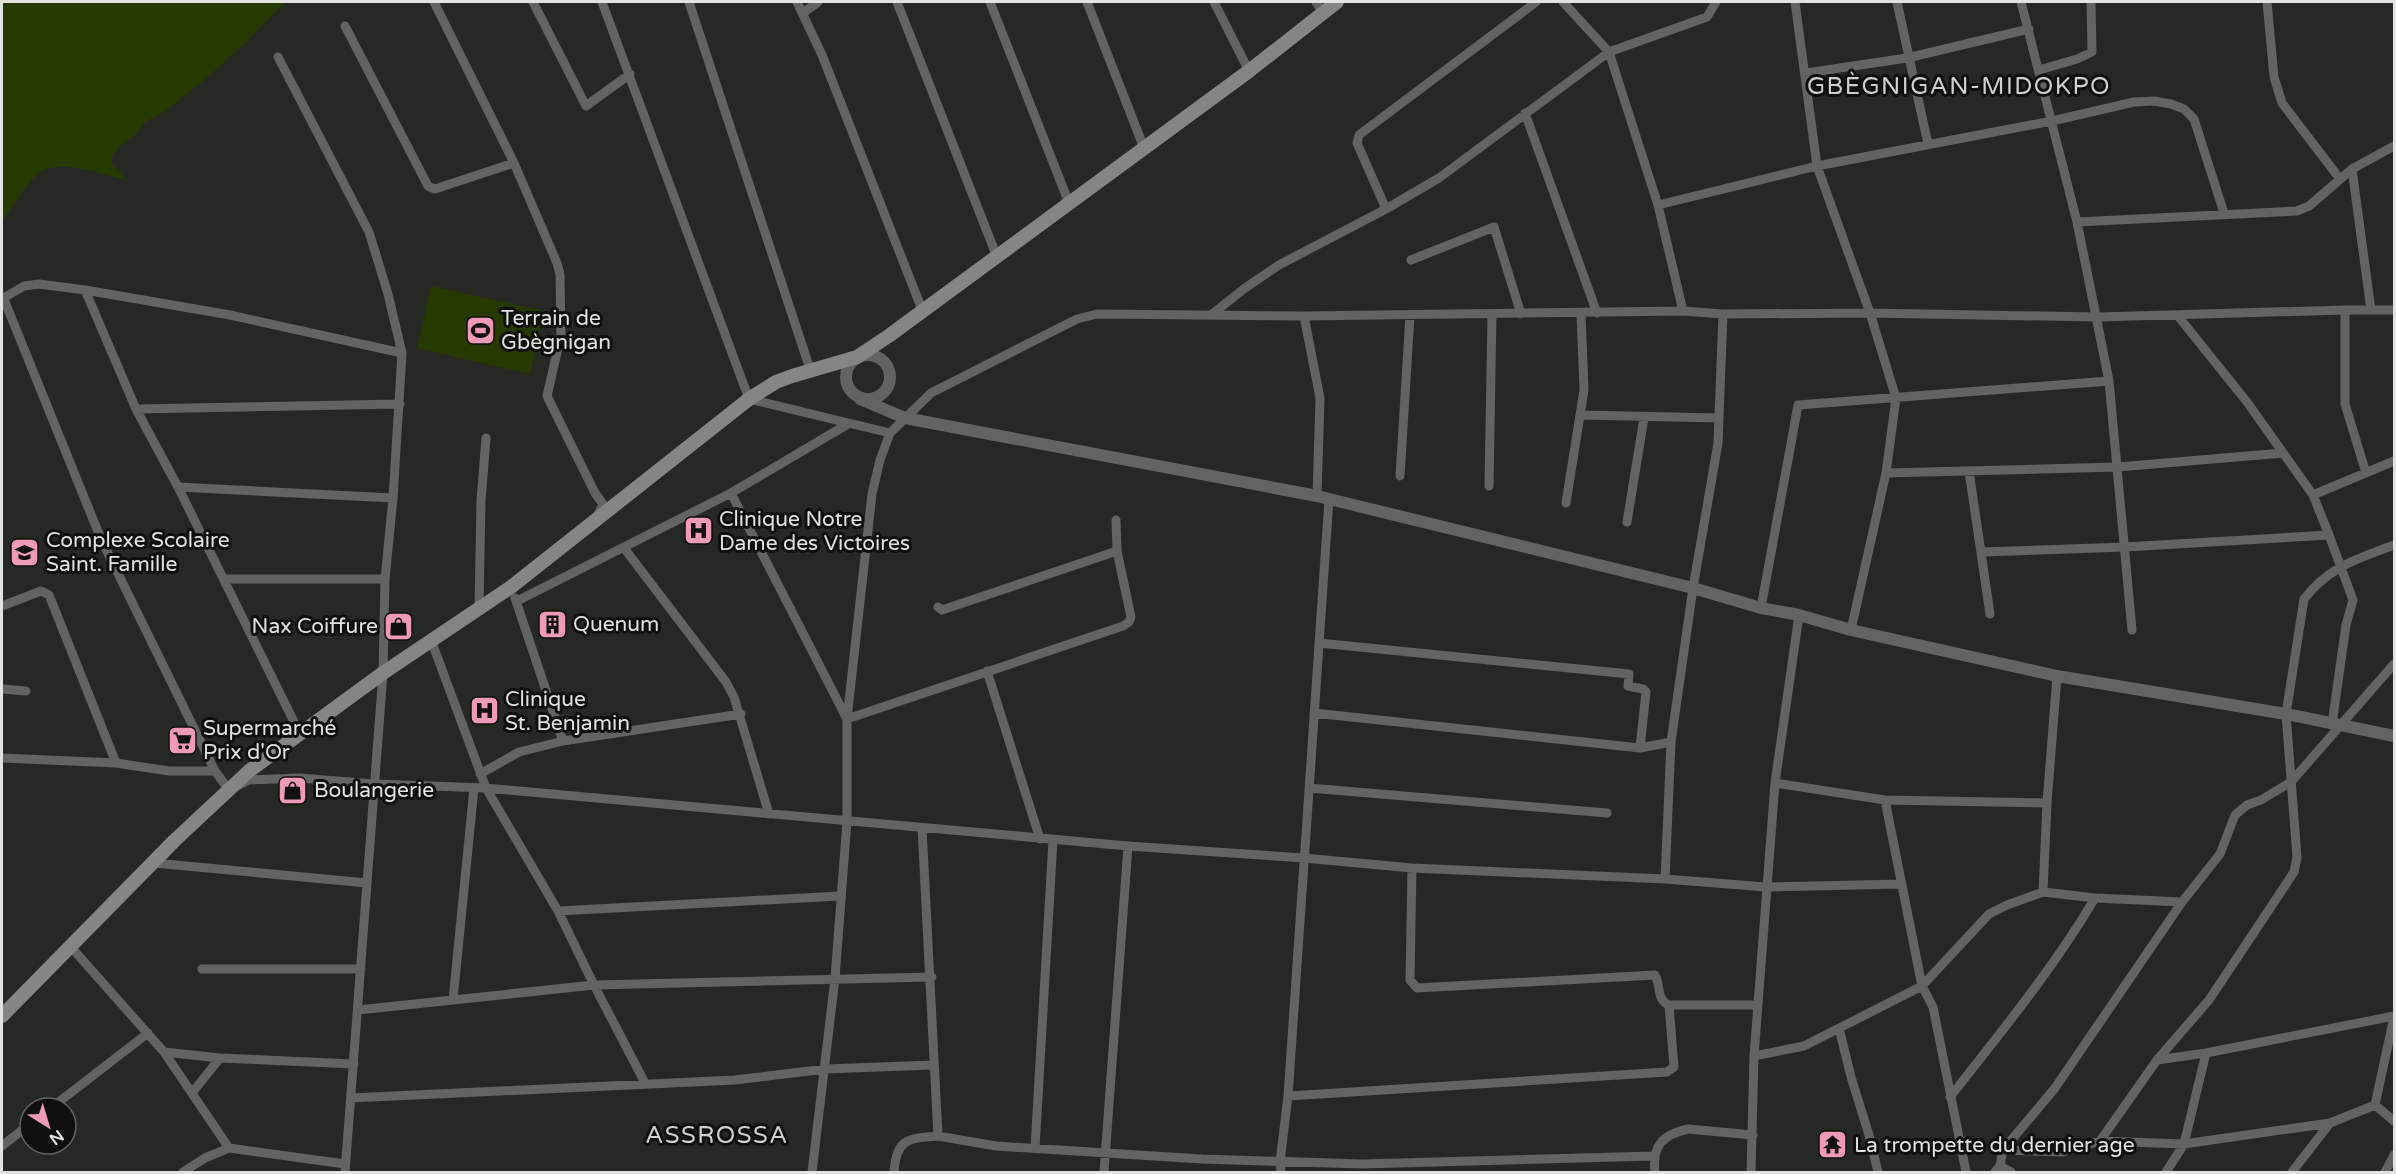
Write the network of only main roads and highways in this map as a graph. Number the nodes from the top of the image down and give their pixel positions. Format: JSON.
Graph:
{"nodes":[{"id":1,"x":1337,"y":2,"type":"edge"},
{"id":2,"x":1320,"y":7,"type":"edge"},
{"id":3,"x":2,"y":1016,"type":"edge"}],
"edges":[{"from":1,"to":2,"type":"main road"},
{"from":2,"to":3,"type":"main road"}]}
